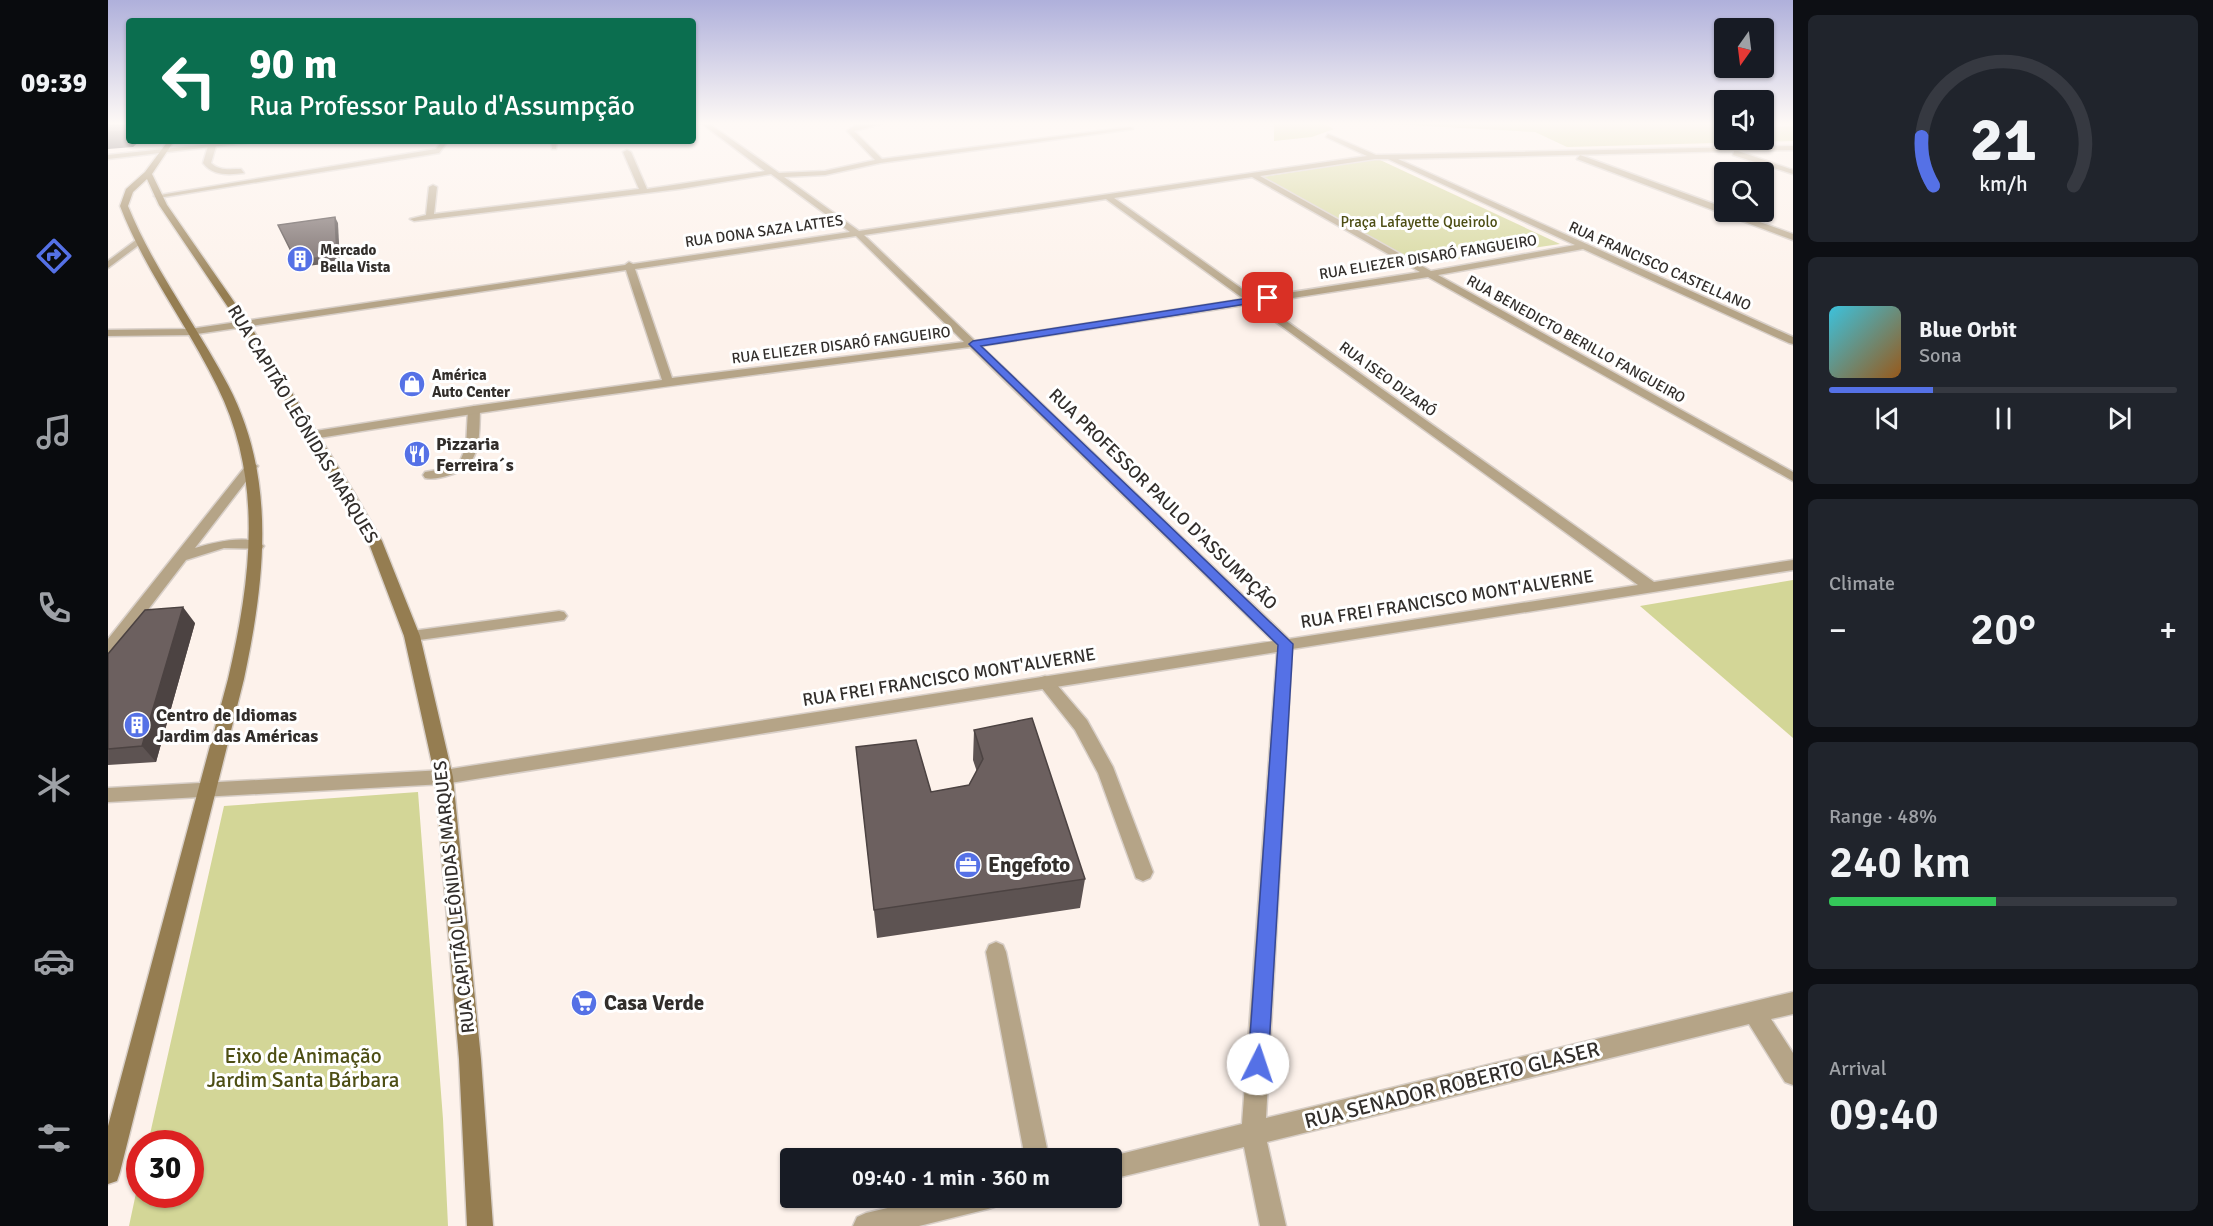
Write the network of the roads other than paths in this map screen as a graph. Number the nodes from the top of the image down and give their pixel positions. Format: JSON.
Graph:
{"nodes":[{"id":1,"x":141,"y":180,"type":"edge"},
{"id":2,"x":151,"y":180,"type":"edge"},
{"id":3,"x":252,"y":180,"type":"edge"},
{"id":4,"x":639,"y":180,"type":"edge"},
{"id":5,"x":726,"y":180,"type":"edge"},
{"id":6,"x":783,"y":180,"type":"edge"},
{"id":7,"x":1211,"y":180,"type":"edge"},
{"id":8,"x":1262,"y":180,"type":"edge"},
{"id":9,"x":1440,"y":180,"type":"edge"},
{"id":10,"x":1643,"y":180,"type":"edge"},
{"id":11,"x":433,"y":187,"type":"dead end"},
{"id":12,"x":644,"y":191,"type":"junction"},
{"id":13,"x":158,"y":195,"type":"junction"},
{"id":14,"x":1108,"y":196,"type":"junction"},
{"id":15,"x":1714,"y":207,"type":"edge"},
{"id":16,"x":430,"y":217,"type":"junction"},
{"id":17,"x":414,"y":219,"type":"dead end"},
{"id":18,"x":1754,"y":222,"type":"edge"},
{"id":19,"x":857,"y":233,"type":"junction"},
{"id":20,"x":1793,"y":237,"type":"edge"},
{"id":21,"x":139,"y":242,"type":"junction"},
{"id":22,"x":1585,"y":246,"type":"junction"},
{"id":23,"x":108,"y":264,"type":"edge"},
{"id":24,"x":628,"y":265,"type":"junction"},
{"id":25,"x":1428,"y":274,"type":"junction"},
{"id":26,"x":1253,"y":300,"type":"junction"},
{"id":27,"x":243,"y":322,"type":"junction"},
{"id":28,"x":190,"y":332,"type":"junction"},
{"id":29,"x":108,"y":333,"type":"edge"},
{"id":30,"x":1793,"y":341,"type":"edge"},
{"id":31,"x":973,"y":344,"type":"junction"},
{"id":32,"x":668,"y":382,"type":"junction"},
{"id":33,"x":474,"y":409,"type":"junction"},
{"id":34,"x":313,"y":435,"type":"junction"},
{"id":35,"x":252,"y":466,"type":"junction"},
{"id":36,"x":429,"y":475,"type":"dead end"},
{"id":37,"x":1793,"y":477,"type":"edge"},
{"id":38,"x":257,"y":546,"type":"junction"},
{"id":39,"x":183,"y":556,"type":"junction"},
{"id":40,"x":1793,"y":565,"type":"edge"},
{"id":41,"x":1651,"y":587,"type":"junction"},
{"id":42,"x":559,"y":616,"type":"dead end"},
{"id":43,"x":412,"y":636,"type":"junction"},
{"id":44,"x":1286,"y":644,"type":"junction"},
{"id":45,"x":108,"y":650,"type":"edge"},
{"id":46,"x":1045,"y":682,"type":"junction"},
{"id":47,"x":444,"y":777,"type":"junction"},
{"id":48,"x":208,"y":790,"type":"junction"},
{"id":49,"x":108,"y":795,"type":"edge"},
{"id":50,"x":1143,"y":872,"type":"dead end"},
{"id":51,"x":996,"y":952,"type":"dead end"},
{"id":52,"x":1793,"y":1003,"type":"edge"},
{"id":53,"x":1754,"y":1012,"type":"junction"},
{"id":54,"x":1793,"y":1074,"type":"edge"},
{"id":55,"x":1253,"y":1133,"type":"junction"},
{"id":56,"x":1035,"y":1148,"type":"edge"},
{"id":57,"x":1122,"y":1165,"type":"edge"},
{"id":58,"x":108,"y":1172,"type":"edge"},
{"id":59,"x":942,"y":1208,"type":"edge"},
{"id":60,"x":480,"y":1226,"type":"edge"},
{"id":61,"x":866,"y":1226,"type":"edge"},
{"id":62,"x":1273,"y":1226,"type":"edge"}],
"edges":[{"from":1,"to":21,"type":"main road"},
{"from":2,"to":13,"type":"main road","name":"RUA CAPITÃO LEÔNIDAS MARQUES"},
{"from":3,"to":13,"type":"street"},
{"from":4,"to":12,"type":"street"},
{"from":5,"to":12,"type":"street"},
{"from":6,"to":19,"type":"street","name":"RUA PROFESSOR PAULO D'ASSUMPÇÃO"},
{"from":7,"to":14,"type":"street","name":"RUA DONA SAZA LATTES"},
{"from":8,"to":25,"type":"street","name":"RUA BENEDICTO BERILLO FANGUEIRO"},
{"from":9,"to":22,"type":"street","name":"RUA FRANCISCO CASTELLANO"},
{"from":10,"to":15,"type":"street"},
{"from":11,"to":16,"type":"street"},
{"from":12,"to":16,"type":"street"},
{"from":13,"to":27,"type":"main road","name":"RUA CAPITÃO LEÔNIDAS MARQUES"},
{"from":14,"to":19,"type":"street","name":"RUA DONA SAZA LATTES"},
{"from":14,"to":26,"type":"street","name":"RUA ISEO DIZARÓ"},
{"from":16,"to":17,"type":"street"},
{"from":18,"to":20,"type":"street"},
{"from":19,"to":24,"type":"street","name":"RUA DONA SAZA LATTES"},
{"from":19,"to":31,"type":"street","name":"RUA PROFESSOR PAULO D'ASSUMPÇÃO"},
{"from":21,"to":23,"type":"street"},
{"from":21,"to":28,"type":"main road"},
{"from":22,"to":25,"type":"street","name":"RUA ELIEZER DISARÓ FANGUEIRO"},
{"from":22,"to":30,"type":"street","name":"RUA FRANCISCO CASTELLANO"},
{"from":24,"to":27,"type":"street","name":"RUA DONA SAZA LATTES"},
{"from":24,"to":32,"type":"street"},
{"from":25,"to":26,"type":"street","name":"RUA ELIEZER DISARÓ FANGUEIRO"},
{"from":25,"to":37,"type":"street","name":"RUA BENEDICTO BERILLO FANGUEIRO"},
{"from":26,"to":31,"type":"street","name":"RUA ELIEZER DISARÓ FANGUEIRO"},
{"from":26,"to":41,"type":"street","name":"RUA ISEO DIZARÓ"},
{"from":27,"to":28,"type":"street","name":"RUA DONA SAZA LATTES"},
{"from":27,"to":34,"type":"main road","name":"RUA CAPITÃO LEÔNIDAS MARQUES"},
{"from":28,"to":29,"type":"street","name":"RUA DONA SAZA LATTES"},
{"from":28,"to":35,"type":"main road"},
{"from":31,"to":32,"type":"street","name":"RUA ELIEZER DISARÓ FANGUEIRO"},
{"from":31,"to":44,"type":"street","name":"RUA PROFESSOR PAULO D'ASSUMPÇÃO"},
{"from":32,"to":33,"type":"street","name":"RUA ELIEZER DISARÓ FANGUEIRO"},
{"from":33,"to":34,"type":"street","name":"RUA ELIEZER DISARÓ FANGUEIRO"},
{"from":33,"to":36,"type":"street"},
{"from":34,"to":43,"type":"main road","name":"RUA CAPITÃO LEÔNIDAS MARQUES"},
{"from":35,"to":38,"type":"main road"},
{"from":35,"to":39,"type":"street"},
{"from":38,"to":39,"type":"street"},
{"from":38,"to":48,"type":"main road"},
{"from":39,"to":45,"type":"street"},
{"from":40,"to":41,"type":"street","name":"RUA FREI FRANCISCO MONT'ALVERNE"},
{"from":41,"to":44,"type":"street","name":"RUA FREI FRANCISCO MONT'ALVERNE"},
{"from":42,"to":43,"type":"street"},
{"from":43,"to":47,"type":"main road","name":"RUA CAPITÃO LEÔNIDAS MARQUES"},
{"from":44,"to":46,"type":"street","name":"RUA FREI FRANCISCO MONT'ALVERNE"},
{"from":44,"to":55,"type":"street"},
{"from":46,"to":47,"type":"street","name":"RUA FREI FRANCISCO MONT'ALVERNE"},
{"from":46,"to":50,"type":"street"},
{"from":47,"to":48,"type":"street","name":"RUA FREI FRANCISCO MONT'ALVERNE"},
{"from":47,"to":60,"type":"main road","name":"RUA CAPITÃO LEÔNIDAS MARQUES"},
{"from":48,"to":49,"type":"street","name":"RUA FREI FRANCISCO MONT'ALVERNE"},
{"from":48,"to":58,"type":"main road"},
{"from":51,"to":56,"type":"street"},
{"from":52,"to":53,"type":"street","name":"RUA SENADOR ROBERTO GLASER"},
{"from":53,"to":54,"type":"street"},
{"from":53,"to":55,"type":"street","name":"RUA SENADOR ROBERTO GLASER"},
{"from":55,"to":57,"type":"street","name":"RUA SENADOR ROBERTO GLASER"},
{"from":55,"to":62,"type":"street"},
{"from":59,"to":61,"type":"street"}]}
